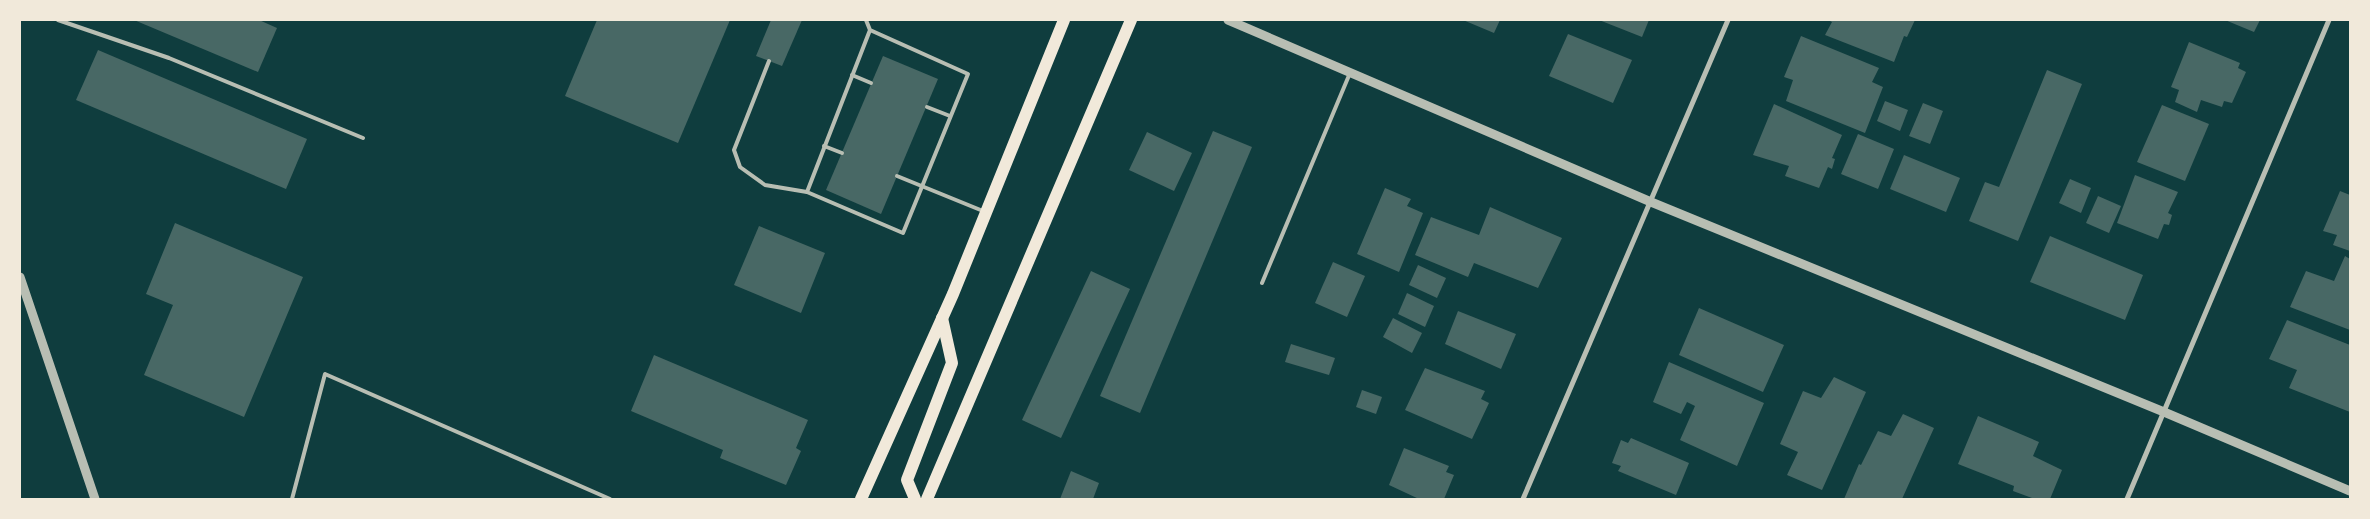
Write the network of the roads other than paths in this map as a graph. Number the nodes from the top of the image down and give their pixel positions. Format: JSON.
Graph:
{"nodes":[{"id":1,"x":58,"y":20,"type":"edge"},
{"id":2,"x":866,"y":20,"type":"edge"},
{"id":3,"x":1064,"y":20,"type":"edge"},
{"id":4,"x":1131,"y":20,"type":"edge"},
{"id":5,"x":1228,"y":20,"type":"edge"},
{"id":6,"x":1728,"y":20,"type":"edge"},
{"id":7,"x":2330,"y":20,"type":"edge"},
{"id":8,"x":870,"y":30,"type":"junction"},
{"id":9,"x":769,"y":61,"type":"dead end"},
{"id":10,"x":1350,"y":73,"type":"junction"},
{"id":11,"x":852,"y":75,"type":"junction"},
{"id":12,"x":871,"y":83,"type":"dead end"},
{"id":13,"x":927,"y":107,"type":"dead end"},
{"id":14,"x":950,"y":116,"type":"junction"},
{"id":15,"x":363,"y":138,"type":"dead end"},
{"id":16,"x":824,"y":146,"type":"junction"},
{"id":17,"x":842,"y":153,"type":"dead end"},
{"id":18,"x":897,"y":176,"type":"dead end"},
{"id":19,"x":922,"y":187,"type":"junction"},
{"id":20,"x":807,"y":192,"type":"junction"},
{"id":21,"x":1651,"y":202,"type":"junction"},
{"id":22,"x":985,"y":212,"type":"junction"},
{"id":23,"x":20,"y":277,"type":"edge"},
{"id":24,"x":1262,"y":283,"type":"dead end"},
{"id":25,"x":942,"y":318,"type":"junction"},
{"id":26,"x":2164,"y":412,"type":"junction"},
{"id":27,"x":2350,"y":491,"type":"edge"},
{"id":28,"x":94,"y":499,"type":"edge"},
{"id":29,"x":292,"y":499,"type":"edge"},
{"id":30,"x":610,"y":499,"type":"edge"},
{"id":31,"x":860,"y":499,"type":"edge"},
{"id":32,"x":915,"y":499,"type":"edge"},
{"id":33,"x":927,"y":499,"type":"edge"},
{"id":34,"x":1524,"y":499,"type":"edge"},
{"id":35,"x":2127,"y":499,"type":"edge"}],
"edges":[{"from":1,"to":15,"type":"lane"},
{"from":2,"to":8,"type":"lane"},
{"from":3,"to":22,"type":"main road"},
{"from":4,"to":33,"type":"main road"},
{"from":5,"to":10,"type":"street"},
{"from":6,"to":21,"type":"street"},
{"from":7,"to":26,"type":"street"},
{"from":8,"to":11,"type":"lane"},
{"from":8,"to":14,"type":"lane"},
{"from":9,"to":20,"type":"lane"},
{"from":10,"to":21,"type":"street"},
{"from":10,"to":24,"type":"lane"},
{"from":11,"to":12,"type":"lane"},
{"from":11,"to":16,"type":"lane"},
{"from":13,"to":14,"type":"lane"},
{"from":14,"to":19,"type":"lane"},
{"from":16,"to":17,"type":"lane"},
{"from":16,"to":20,"type":"lane"},
{"from":18,"to":19,"type":"lane"},
{"from":19,"to":20,"type":"lane"},
{"from":19,"to":22,"type":"lane"},
{"from":21,"to":26,"type":"street"},
{"from":21,"to":34,"type":"street"},
{"from":22,"to":25,"type":"main road"},
{"from":23,"to":28,"type":"street"},
{"from":25,"to":31,"type":"main road"},
{"from":25,"to":32,"type":"main road"},
{"from":26,"to":27,"type":"street"},
{"from":26,"to":35,"type":"street"},
{"from":29,"to":30,"type":"lane"}]}
